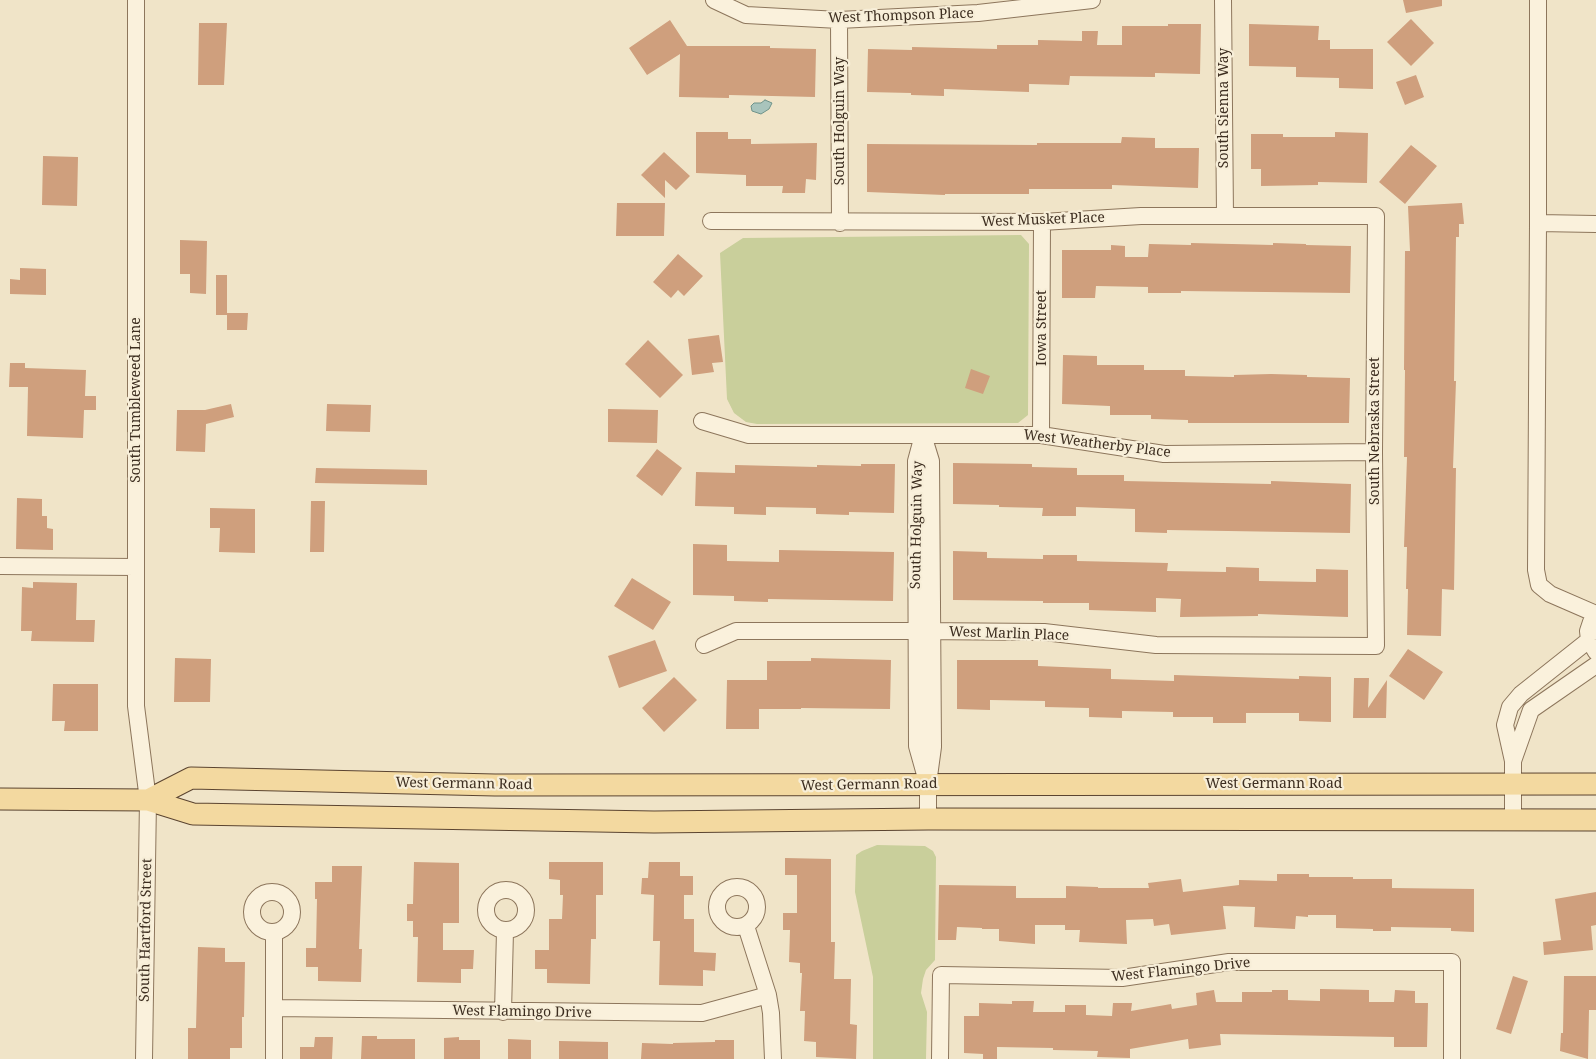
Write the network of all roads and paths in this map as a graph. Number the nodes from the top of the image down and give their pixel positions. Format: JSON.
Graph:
{"nodes":[{"id":1,"x":136,"y":0,"type":"edge"},
{"id":2,"x":714,"y":0,"type":"edge"},
{"id":3,"x":1092,"y":0,"type":"edge"},
{"id":4,"x":1223,"y":0,"type":"edge"},
{"id":5,"x":1538,"y":0,"type":"edge"},
{"id":6,"x":839,"y":20,"type":"junction"},
{"id":7,"x":1225,"y":215,"type":"junction"},
{"id":8,"x":1376,"y":216,"type":"joint"},
{"id":9,"x":711,"y":222,"type":"dead end"},
{"id":10,"x":1042,"y":222,"type":"junction"},
{"id":11,"x":840,"y":223,"type":"junction"},
{"id":12,"x":1538,"y":223,"type":"junction"},
{"id":13,"x":1596,"y":224,"type":"edge"},
{"id":14,"x":702,"y":421,"type":"dead end"},
{"id":15,"x":1041,"y":434,"type":"junction"},
{"id":16,"x":923,"y":435,"type":"junction"},
{"id":17,"x":1374,"y":452,"type":"junction"},
{"id":18,"x":0,"y":566,"type":"edge"},
{"id":19,"x":136,"y":567,"type":"junction"},
{"id":20,"x":1596,"y":614,"type":"edge"},
{"id":21,"x":924,"y":631,"type":"junction"},
{"id":22,"x":704,"y":645,"type":"dead end"},
{"id":23,"x":1376,"y":646,"type":"joint"},
{"id":24,"x":1592,"y":646,"type":"edge"},
{"id":25,"x":1596,"y":664,"type":"edge"},
{"id":26,"x":1510,"y":707,"type":"junction"},
{"id":27,"x":1527,"y":720,"type":"junction"},
{"id":28,"x":1513,"y":761,"type":"junction"},
{"id":29,"x":928,"y":784,"type":"junction"},
{"id":30,"x":1596,"y":784,"type":"edge"},
{"id":31,"x":1513,"y":785,"type":"junction"},
{"id":32,"x":0,"y":799,"type":"edge"},
{"id":33,"x":148,"y":800,"type":"junction"},
{"id":34,"x":928,"y":820,"type":"junction"},
{"id":35,"x":1513,"y":820,"type":"junction"},
{"id":36,"x":1596,"y":820,"type":"edge"},
{"id":37,"x":746,"y":926,"type":"dead end"},
{"id":38,"x":505,"y":931,"type":"dead end"},
{"id":39,"x":274,"y":932,"type":"dead end"},
{"id":40,"x":768,"y":995,"type":"junction"},
{"id":41,"x":274,"y":1008,"type":"junction"},
{"id":42,"x":503,"y":1012,"type":"junction"},
{"id":43,"x":144,"y":1059,"type":"edge"},
{"id":44,"x":274,"y":1059,"type":"edge"},
{"id":45,"x":773,"y":1059,"type":"edge"},
{"id":46,"x":940,"y":1059,"type":"edge"},
{"id":47,"x":1452,"y":1059,"type":"edge"}],
"edges":[{"from":1,"to":19,"type":"street","name":"South Tumbleweed Lane"},
{"from":2,"to":6,"type":"street","name":"West Thompson Place"},
{"from":3,"to":6,"type":"street","name":"West Thompson Place"},
{"from":4,"to":7,"type":"street","name":"South Sienna Way"},
{"from":5,"to":12,"type":"street"},
{"from":6,"to":11,"type":"street","name":"South Holguin Way"},
{"from":7,"to":8,"type":"street","name":"West Musket Place"},
{"from":7,"to":10,"type":"street","name":"West Musket Place"},
{"from":8,"to":17,"type":"street","name":"South Nebraska Street"},
{"from":9,"to":11,"type":"street","name":"West Musket Place"},
{"from":10,"to":11,"type":"street","name":"West Musket Place"},
{"from":10,"to":15,"type":"street","name":"Iowa Street"},
{"from":12,"to":13,"type":"street"},
{"from":12,"to":20,"type":"street"},
{"from":14,"to":16,"type":"street","name":"West Weatherby Place"},
{"from":15,"to":16,"type":"street","name":"West Weatherby Place"},
{"from":15,"to":17,"type":"street","name":"West Weatherby Place"},
{"from":16,"to":21,"type":"street","name":"South Holguin Way"},
{"from":17,"to":23,"type":"street","name":"South Nebraska Street"},
{"from":18,"to":19,"type":"street"},
{"from":19,"to":33,"type":"street","name":"South Tumbleweed Lane"},
{"from":20,"to":24,"type":"street"},
{"from":21,"to":22,"type":"street","name":"West Marlin Place"},
{"from":21,"to":23,"type":"street","name":"West Marlin Place"},
{"from":21,"to":29,"type":"street","name":"South Holguin Way"},
{"from":24,"to":26,"type":"street"},
{"from":25,"to":27,"type":"street"},
{"from":26,"to":27,"type":"street"},
{"from":26,"to":28,"type":"street"},
{"from":27,"to":28,"type":"street"},
{"from":28,"to":31,"type":"street"},
{"from":29,"to":31,"type":"main road","name":"West Germann Road"},
{"from":29,"to":33,"type":"main road","name":"West Germann Road"},
{"from":29,"to":34,"type":"street","name":"South Holguin Way"},
{"from":30,"to":31,"type":"main road","name":"West Germann Road"},
{"from":31,"to":35,"type":"street"},
{"from":32,"to":33,"type":"main road","name":"West Germann Road"},
{"from":33,"to":34,"type":"main road","name":"West Germann Road"},
{"from":33,"to":43,"type":"street","name":"South Hartford Street"},
{"from":34,"to":35,"type":"main road","name":"West Germann Road"},
{"from":35,"to":36,"type":"main road","name":"West Germann Road"},
{"from":37,"to":40,"type":"street"},
{"from":38,"to":42,"type":"street"},
{"from":39,"to":41,"type":"street"},
{"from":40,"to":42,"type":"street","name":"West Flamingo Drive"},
{"from":40,"to":45,"type":"street"},
{"from":41,"to":42,"type":"street","name":"West Flamingo Drive"},
{"from":41,"to":44,"type":"street"},
{"from":46,"to":47,"type":"street","name":"West Flamingo Drive"}]}
